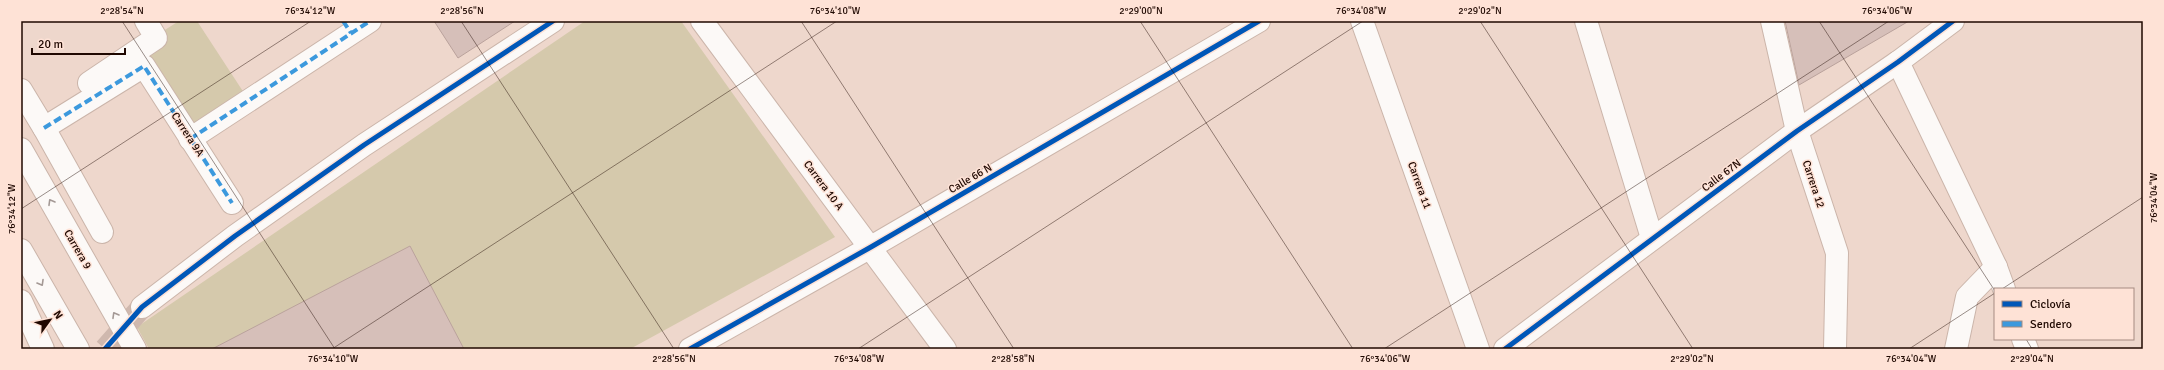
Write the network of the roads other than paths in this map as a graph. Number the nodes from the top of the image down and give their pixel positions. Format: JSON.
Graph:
{"nodes":[{"id":1,"x":370,"y":21,"type":"edge"},
{"id":2,"x":554,"y":21,"type":"edge"},
{"id":3,"x":702,"y":21,"type":"edge"},
{"id":4,"x":1259,"y":21,"type":"edge"},
{"id":5,"x":1362,"y":21,"type":"edge"},
{"id":6,"x":1586,"y":21,"type":"edge"},
{"id":7,"x":1772,"y":21,"type":"edge"},
{"id":8,"x":1953,"y":21,"type":"edge"},
{"id":9,"x":347,"y":27,"type":"edge"},
{"id":10,"x":151,"y":29,"type":"edge"},
{"id":11,"x":1898,"y":62,"type":"junction"},
{"id":12,"x":21,"y":90,"type":"edge"},
{"id":13,"x":41,"y":123,"type":"junction"},
{"id":14,"x":1797,"y":131,"type":"junction"},
{"id":15,"x":190,"y":139,"type":"junction"},
{"id":16,"x":21,"y":150,"type":"edge"},
{"id":17,"x":232,"y":203,"type":"dead end"},
{"id":18,"x":102,"y":232,"type":"dead end"},
{"id":19,"x":1652,"y":238,"type":"junction"},
{"id":20,"x":871,"y":247,"type":"junction"},
{"id":21,"x":21,"y":250,"type":"edge"},
{"id":22,"x":1996,"y":267,"type":"junction"},
{"id":23,"x":2004,"y":288,"type":"edge"},
{"id":24,"x":21,"y":301,"type":"edge"},
{"id":25,"x":142,"y":307,"type":"tunnel mouth"},
{"id":26,"x":43,"y":349,"type":"edge"},
{"id":27,"x":78,"y":349,"type":"edge"},
{"id":28,"x":135,"y":349,"type":"edge"},
{"id":29,"x":690,"y":349,"type":"edge"},
{"id":30,"x":945,"y":349,"type":"edge"},
{"id":31,"x":1478,"y":349,"type":"edge"},
{"id":32,"x":1505,"y":349,"type":"edge"},
{"id":33,"x":1835,"y":349,"type":"edge"},
{"id":34,"x":1956,"y":349,"type":"edge"}],
"edges":[{"from":1,"to":9,"type":"street"},
{"from":2,"to":25,"type":"street"},
{"from":3,"to":20,"type":"street","name":"Carrera 10 A"},
{"from":4,"to":20,"type":"street","name":"Calle 66 N"},
{"from":5,"to":31,"type":"street","name":"Carrera 11"},
{"from":6,"to":19,"type":"street"},
{"from":7,"to":14,"type":"street","name":"Carrera 12"},
{"from":8,"to":11,"type":"street","name":"Calle 67N"},
{"from":9,"to":15,"type":"street"},
{"from":10,"to":13,"type":"street"},
{"from":11,"to":14,"type":"street","name":"Calle 67N"},
{"from":11,"to":22,"type":"street"},
{"from":12,"to":13,"type":"street"},
{"from":13,"to":15,"type":"street","name":"Carrera 9A"},
{"from":13,"to":18,"type":"street"},
{"from":14,"to":19,"type":"street","name":"Calle 67N"},
{"from":14,"to":33,"type":"street","name":"Carrera 12"},
{"from":15,"to":17,"type":"street","name":"Carrera 9A"},
{"from":28,"to":16,"type":"street","name":"Carrera 9","one_way":true},
{"from":19,"to":32,"type":"street","name":"Calle 67N"},
{"from":20,"to":29,"type":"street","name":"Calle 66 N"},
{"from":20,"to":30,"type":"street","name":"Carrera 10 A"},
{"from":21,"to":27,"type":"street","one_way":true},
{"from":22,"to":23,"type":"street"},
{"from":22,"to":34,"type":"street"},
{"from":24,"to":26,"type":"street"}]}
